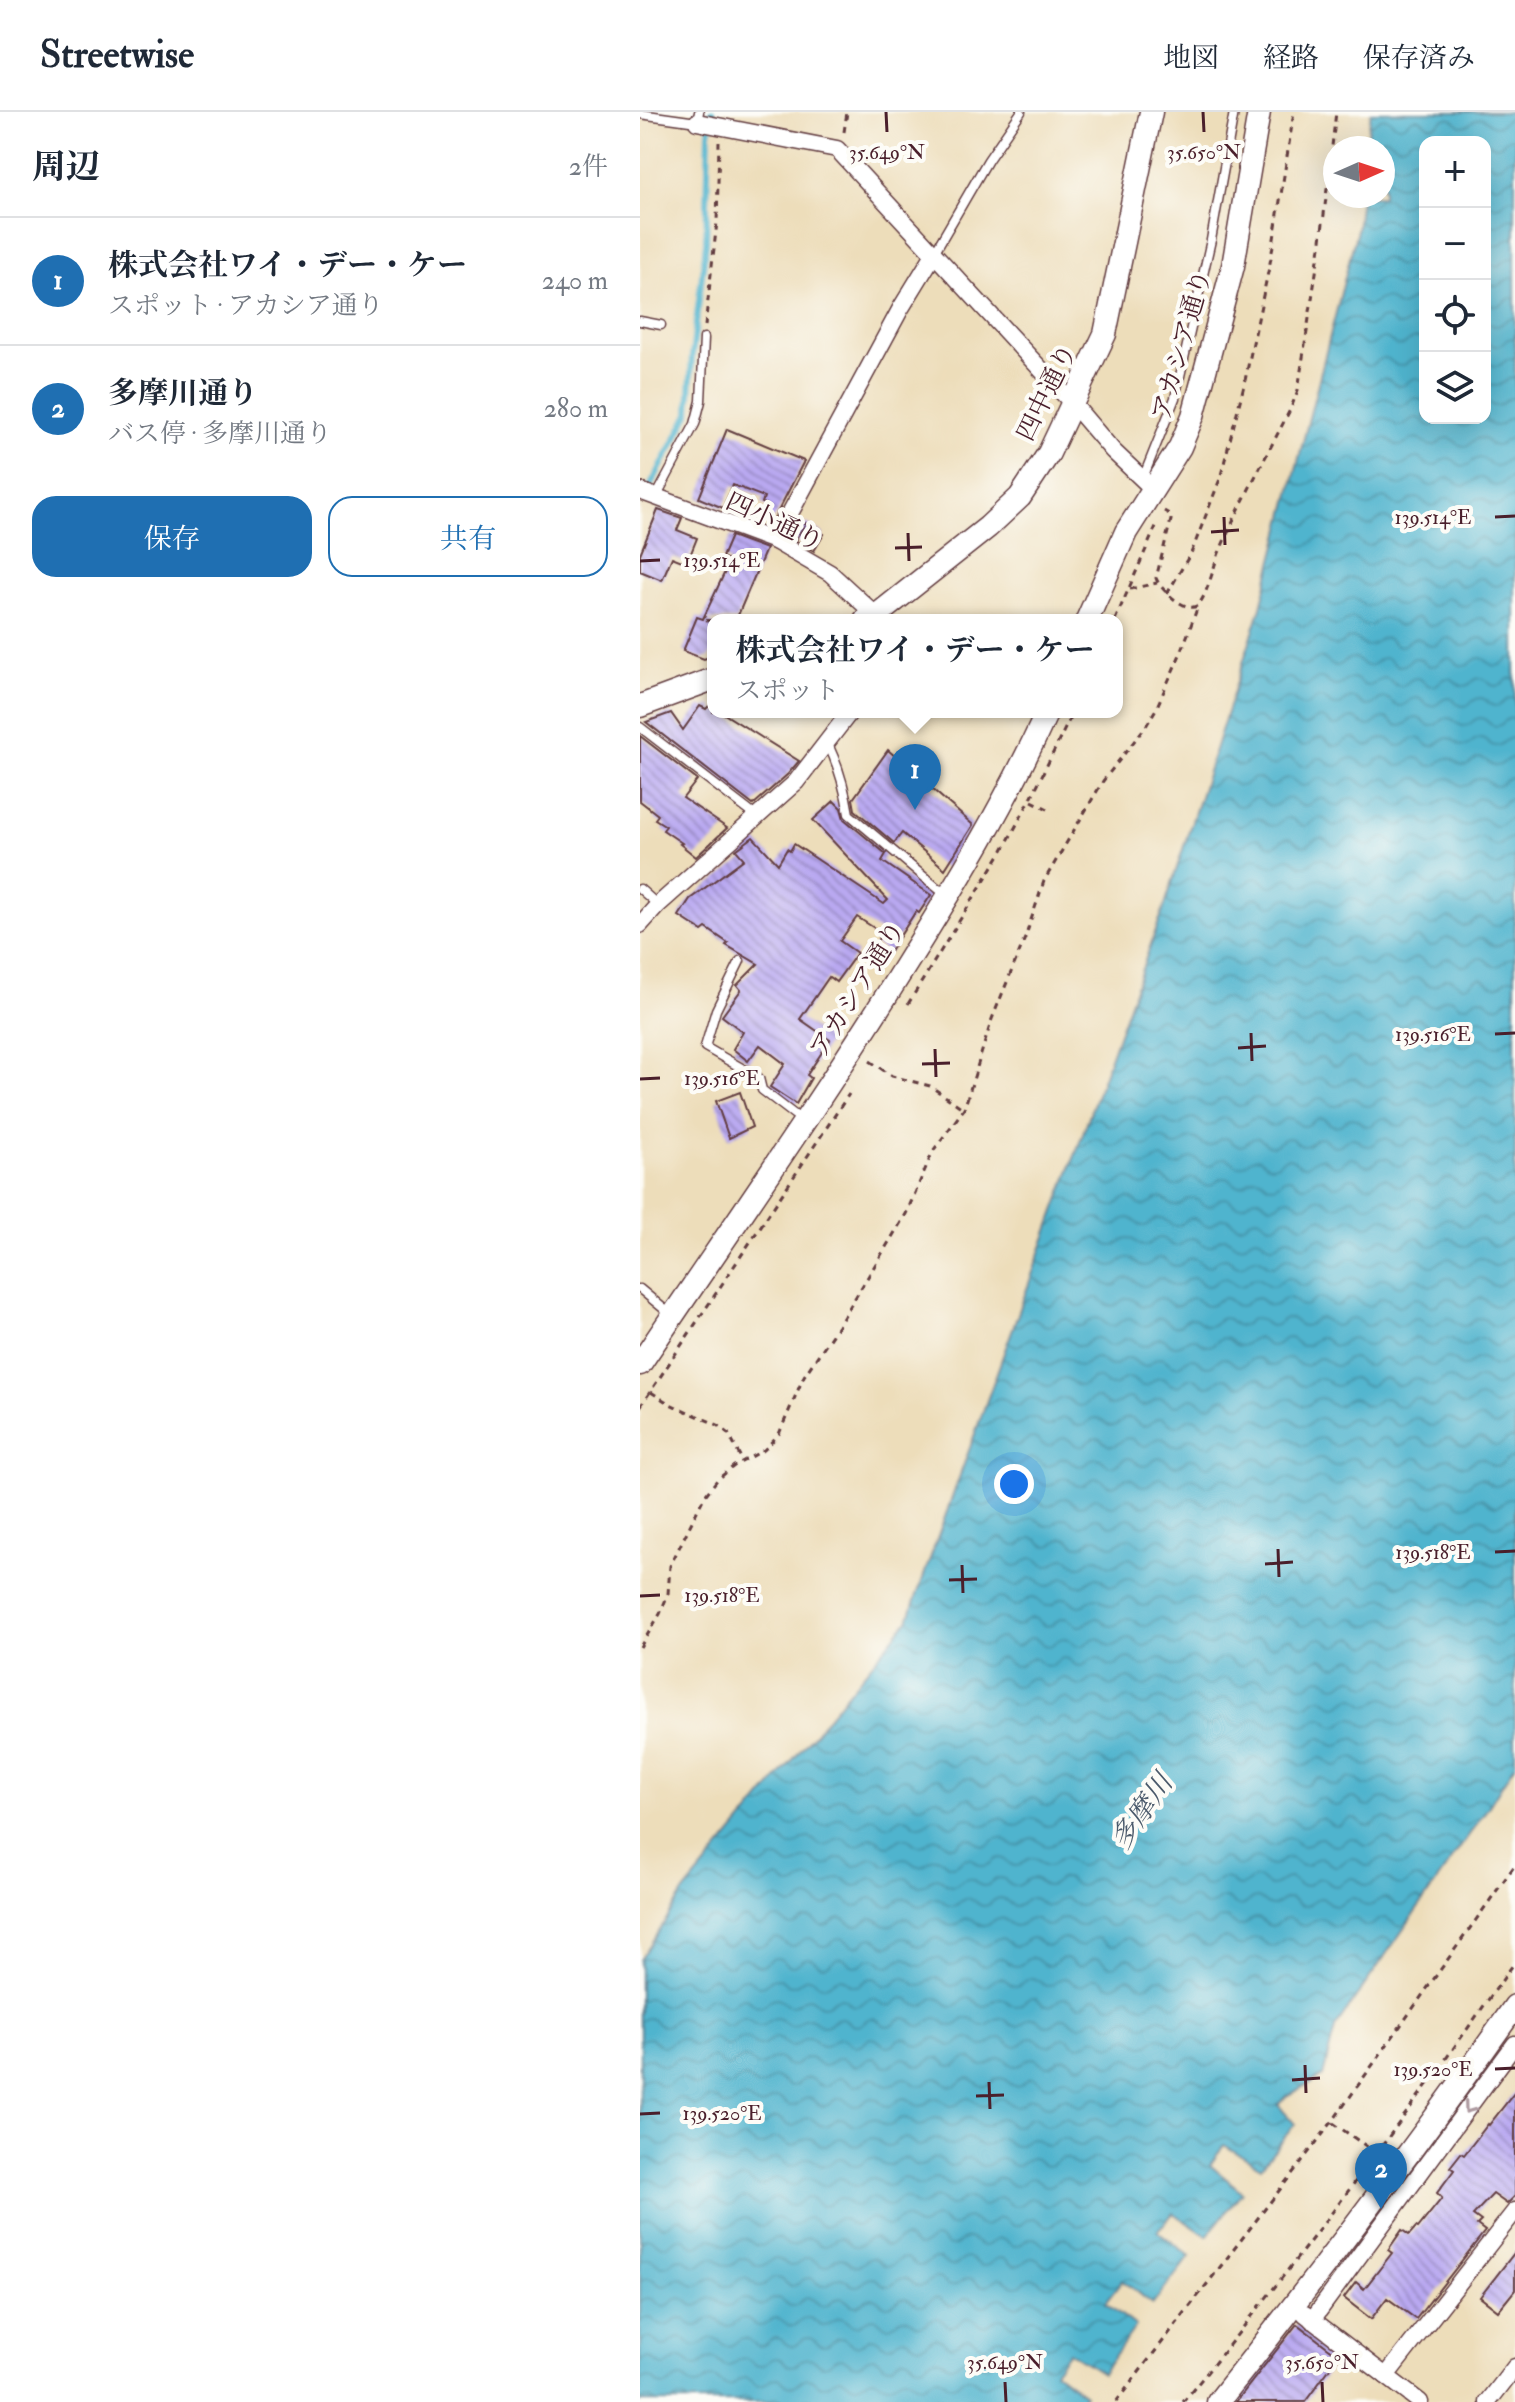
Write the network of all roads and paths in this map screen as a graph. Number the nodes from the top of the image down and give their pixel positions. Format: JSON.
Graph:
{"nodes":[{"id":1,"x":1021,"y":112,"type":"edge"},
{"id":2,"x":1151,"y":112,"type":"edge"},
{"id":3,"x":1234,"y":112,"type":"edge"},
{"id":4,"x":1259,"y":112,"type":"edge"},
{"id":5,"x":1294,"y":112,"type":"edge"},
{"id":6,"x":1336,"y":112,"type":"edge"},
{"id":7,"x":640,"y":114,"type":"edge"},
{"id":8,"x":698,"y":117,"type":"edge"},
{"id":9,"x":719,"y":127,"type":"junction"},
{"id":10,"x":934,"y":254,"type":"junction"},
{"id":11,"x":640,"y":321,"type":"edge"},
{"id":12,"x":661,"y":325,"type":"dead end"},
{"id":13,"x":704,"y":338,"type":"joint"},
{"id":14,"x":1073,"y":404,"type":"junction"},
{"id":15,"x":1148,"y":485,"type":"junction"},
{"id":16,"x":648,"y":494,"type":"edge"},
{"id":17,"x":775,"y":541,"type":"junction"},
{"id":18,"x":1157,"y":583,"type":"junction"},
{"id":19,"x":1130,"y":589,"type":"junction"},
{"id":20,"x":1167,"y":594,"type":"junction"},
{"id":21,"x":1198,"y":606,"type":"junction"},
{"id":22,"x":871,"y":614,"type":"edge"},
{"id":23,"x":880,"y":614,"type":"edge"},
{"id":24,"x":1090,"y":614,"type":"edge"},
{"id":25,"x":1118,"y":614,"type":"edge"},
{"id":26,"x":707,"y":681,"type":"edge"},
{"id":27,"x":640,"y":706,"type":"edge"},
{"id":28,"x":846,"y":718,"type":"edge"},
{"id":29,"x":1044,"y":718,"type":"edge"},
{"id":30,"x":640,"y":727,"type":"edge"},
{"id":31,"x":827,"y":744,"type":"junction"},
{"id":32,"x":1030,"y":800,"type":"dead end"},
{"id":33,"x":1050,"y":810,"type":"dead end"},
{"id":34,"x":757,"y":817,"type":"junction"},
{"id":35,"x":640,"y":889,"type":"edge"},
{"id":36,"x":948,"y":897,"type":"junction"},
{"id":37,"x":658,"y":905,"type":"junction"},
{"id":38,"x":640,"y":925,"type":"edge"},
{"id":39,"x":740,"y":961,"type":"dead end"},
{"id":40,"x":870,"y":1061,"type":"dead end"},
{"id":41,"x":964,"y":1109,"type":"junction"},
{"id":42,"x":805,"y":1122,"type":"junction"},
{"id":43,"x":640,"y":1289,"type":"edge"},
{"id":44,"x":673,"y":1316,"type":"junction"},
{"id":45,"x":640,"y":1364,"type":"edge"},
{"id":46,"x":650,"y":1392,"type":"dead end"},
{"id":47,"x":743,"y":1462,"type":"junction"},
{"id":48,"x":640,"y":1647,"type":"edge"},
{"id":49,"x":1515,"y":1865,"type":"edge"},
{"id":50,"x":1515,"y":1962,"type":"edge"},
{"id":51,"x":1515,"y":2006,"type":"edge"},
{"id":52,"x":1515,"y":2044,"type":"edge"},
{"id":53,"x":1332,"y":2122,"type":"junction"},
{"id":54,"x":1376,"y":2153,"type":"junction"},
{"id":55,"x":1515,"y":2211,"type":"edge"},
{"id":56,"x":1303,"y":2313,"type":"junction"},
{"id":57,"x":1515,"y":2367,"type":"edge"},
{"id":58,"x":1386,"y":2376,"type":"junction"},
{"id":59,"x":1116,"y":2402,"type":"edge"},
{"id":60,"x":1183,"y":2402,"type":"edge"},
{"id":61,"x":1218,"y":2402,"type":"edge"},
{"id":62,"x":1420,"y":2402,"type":"edge"},
{"id":63,"x":1488,"y":2402,"type":"edge"}],
"edges":[{"from":1,"to":10,"type":"lane"},
{"from":2,"to":14,"type":"street","name":"四中通り"},
{"from":3,"to":15,"type":"lane"},
{"from":4,"to":15,"type":"street","name":"アカシア通り"},
{"from":5,"to":20,"type":"path"},
{"from":6,"to":21,"type":"path"},
{"from":7,"to":8,"type":"lane"},
{"from":8,"to":9,"type":"street"},
{"from":9,"to":10,"type":"street"},
{"from":9,"to":13,"type":"path"},
{"from":10,"to":14,"type":"street"},
{"from":10,"to":17,"type":"street"},
{"from":11,"to":12,"type":"lane"},
{"from":13,"to":16,"type":"lane"},
{"from":14,"to":15,"type":"street"},
{"from":14,"to":23,"type":"street","name":"四中通り"},
{"from":15,"to":24,"type":"street","name":"アカシア通り"},
{"from":16,"to":17,"type":"street","name":"四小通り"},
{"from":17,"to":22,"type":"street","name":"四小通り"},
{"from":18,"to":19,"type":"path"},
{"from":18,"to":19,"type":"path"},
{"from":18,"to":20,"type":"path"},
{"from":19,"to":25,"type":"path"},
{"from":20,"to":21,"type":"path"},
{"from":21,"to":41,"type":"path"},
{"from":26,"to":27,"type":"street"},
{"from":28,"to":31,"type":"street"},
{"from":29,"to":36,"type":"street","name":"アカシア通り"},
{"from":30,"to":34,"type":"lane"},
{"from":31,"to":34,"type":"street"},
{"from":31,"to":36,"type":"lane"},
{"from":32,"to":33,"type":"path"},
{"from":34,"to":37,"type":"street"},
{"from":35,"to":37,"type":"lane"},
{"from":36,"to":42,"type":"street","name":"アカシア通り"},
{"from":37,"to":38,"type":"street"},
{"from":39,"to":42,"type":"lane"},
{"from":40,"to":41,"type":"path"},
{"from":41,"to":47,"type":"path"},
{"from":42,"to":44,"type":"street","name":"アカシア通り"},
{"from":43,"to":44,"type":"lane"},
{"from":44,"to":45,"type":"street","name":"アカシア通り"},
{"from":46,"to":47,"type":"path"},
{"from":47,"to":48,"type":"path"},
{"from":49,"to":53,"type":"path"},
{"from":50,"to":54,"type":"path"},
{"from":51,"to":56,"type":"street"},
{"from":52,"to":56,"type":"street","one_way":true},
{"from":53,"to":54,"type":"path"},
{"from":53,"to":59,"type":"path"},
{"from":54,"to":60,"type":"path"},
{"from":55,"to":58,"type":"street"},
{"from":56,"to":58,"type":"street"},
{"from":56,"to":61,"type":"street"},
{"from":57,"to":63,"type":"street"},
{"from":58,"to":62,"type":"street"}]}
